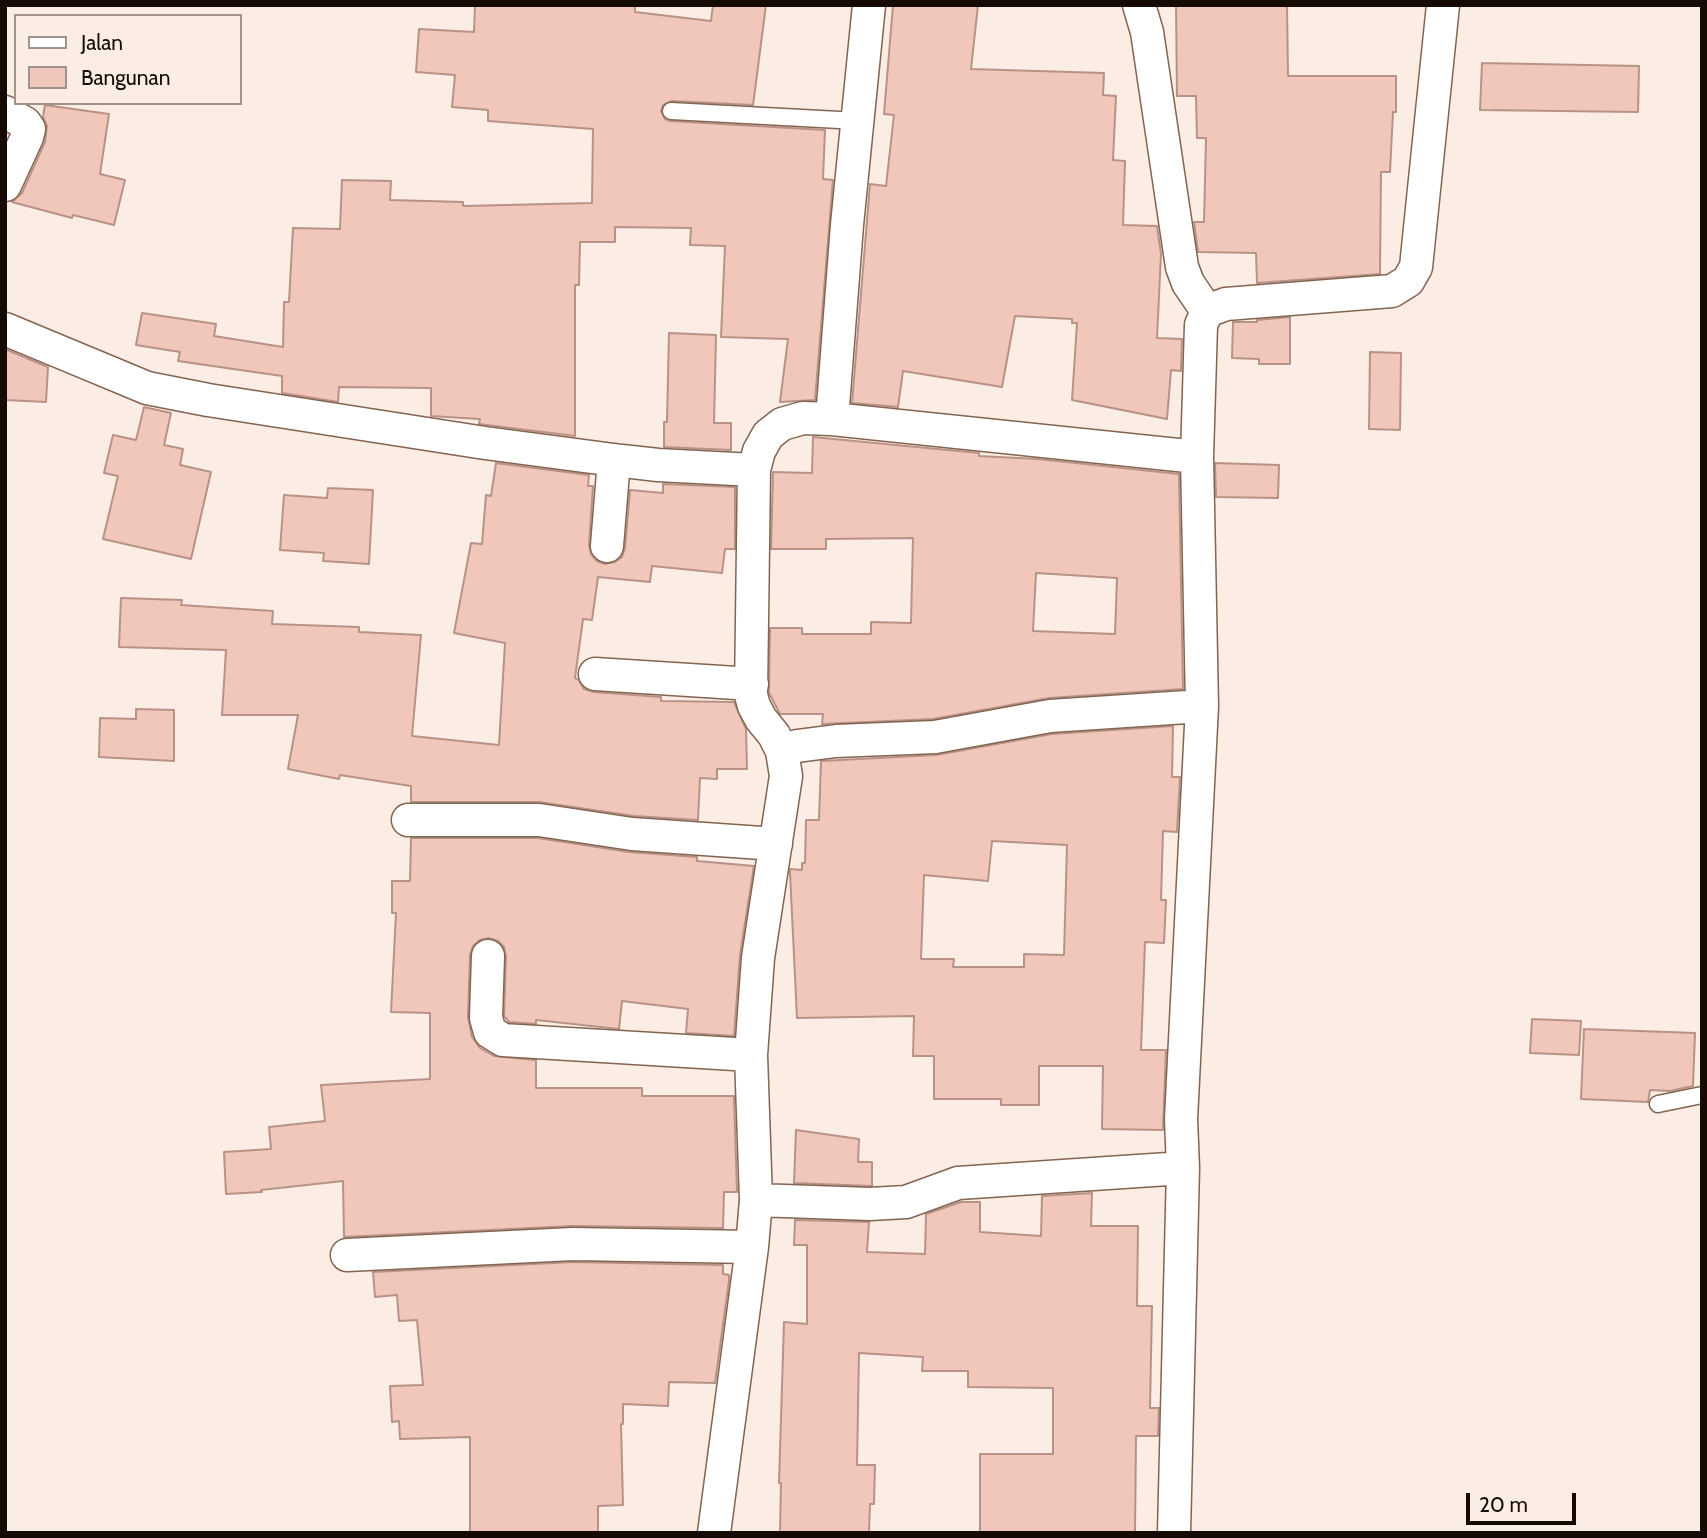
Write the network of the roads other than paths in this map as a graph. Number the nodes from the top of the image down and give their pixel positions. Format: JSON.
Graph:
{"nodes":[{"id":1,"x":869,"y":5,"type":"edge"},
{"id":2,"x":1139,"y":5,"type":"edge"},
{"id":3,"x":1443,"y":5,"type":"edge"},
{"id":4,"x":671,"y":111,"type":"dead end"},
{"id":5,"x":5,"y":112,"type":"edge"},
{"id":6,"x":858,"y":121,"type":"junction"},
{"id":7,"x":5,"y":185,"type":"edge"},
{"id":8,"x":1207,"y":311,"type":"junction"},
{"id":9,"x":5,"y":329,"type":"edge"},
{"id":10,"x":832,"y":419,"type":"junction"},
{"id":11,"x":1198,"y":457,"type":"junction"},
{"id":12,"x":614,"y":460,"type":"junction"},
{"id":13,"x":754,"y":470,"type":"junction"},
{"id":14,"x":607,"y":546,"type":"dead end"},
{"id":15,"x":595,"y":674,"type":"dead end"},
{"id":16,"x":752,"y":684,"type":"junction"},
{"id":17,"x":1202,"y":706,"type":"junction"},
{"id":18,"x":782,"y":751,"type":"junction"},
{"id":19,"x":408,"y":820,"type":"dead end"},
{"id":20,"x":776,"y":844,"type":"junction"},
{"id":21,"x":488,"y":956,"type":"dead end"},
{"id":22,"x":751,"y":1055,"type":"junction"},
{"id":23,"x":1702,"y":1095,"type":"edge"},
{"id":24,"x":1658,"y":1104,"type":"dead end"},
{"id":25,"x":1183,"y":1168,"type":"junction"},
{"id":26,"x":756,"y":1200,"type":"junction"},
{"id":27,"x":752,"y":1247,"type":"junction"},
{"id":28,"x":346,"y":1255,"type":"dead end"},
{"id":29,"x":714,"y":1533,"type":"edge"},
{"id":30,"x":1174,"y":1533,"type":"edge"}],
"edges":[{"from":1,"to":6,"type":"street"},
{"from":2,"to":8,"type":"street"},
{"from":3,"to":8,"type":"street"},
{"from":4,"to":6,"type":"lane"},
{"from":5,"to":7,"type":"street"},
{"from":6,"to":10,"type":"street"},
{"from":8,"to":11,"type":"street"},
{"from":9,"to":12,"type":"street"},
{"from":10,"to":11,"type":"street"},
{"from":10,"to":13,"type":"street"},
{"from":11,"to":17,"type":"street"},
{"from":12,"to":13,"type":"street"},
{"from":12,"to":14,"type":"street"},
{"from":13,"to":16,"type":"street"},
{"from":15,"to":16,"type":"street"},
{"from":16,"to":18,"type":"street"},
{"from":17,"to":18,"type":"street"},
{"from":17,"to":25,"type":"street"},
{"from":18,"to":20,"type":"street"},
{"from":19,"to":20,"type":"street"},
{"from":20,"to":22,"type":"street"},
{"from":21,"to":22,"type":"street"},
{"from":22,"to":26,"type":"street"},
{"from":23,"to":24,"type":"lane"},
{"from":25,"to":26,"type":"street"},
{"from":25,"to":30,"type":"street"},
{"from":26,"to":27,"type":"street"},
{"from":27,"to":28,"type":"street"},
{"from":27,"to":29,"type":"street"}]}
